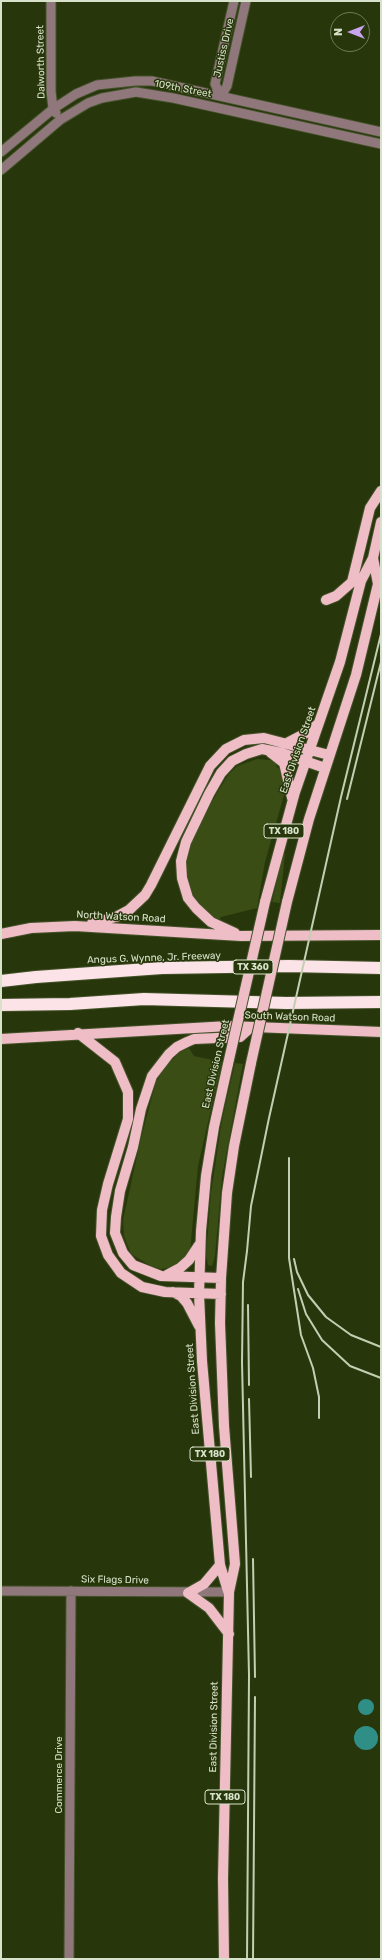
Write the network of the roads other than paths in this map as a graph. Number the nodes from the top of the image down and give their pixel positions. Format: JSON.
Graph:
{"nodes":[{"id":1,"x":51,"y":1,"type":"edge"},
{"id":2,"x":234,"y":1,"type":"edge"},
{"id":3,"x":246,"y":1,"type":"edge"},
{"id":4,"x":221,"y":96,"type":"junction"},
{"id":5,"x":53,"y":109,"type":"junction"},
{"id":6,"x":60,"y":120,"type":"junction"},
{"id":7,"x":381,"y":132,"type":"edge"},
{"id":8,"x":381,"y":144,"type":"edge"},
{"id":9,"x":1,"y":152,"type":"edge"},
{"id":10,"x":1,"y":170,"type":"edge"},
{"id":11,"x":381,"y":492,"type":"edge"},
{"id":12,"x":381,"y":522,"type":"edge"},
{"id":13,"x":373,"y":558,"type":"junction"},
{"id":14,"x":326,"y":600,"type":"dead end"},
{"id":15,"x":320,"y":721,"type":"junction"},
{"id":16,"x":286,"y":742,"type":"junction"},
{"id":17,"x":310,"y":749,"type":"junction"},
{"id":18,"x":267,"y":750,"type":"junction"},
{"id":19,"x":329,"y":755,"type":"junction"},
{"id":20,"x":305,"y":761,"type":"junction"},
{"id":21,"x":326,"y":768,"type":"junction"},
{"id":22,"x":293,"y":801,"type":"junction"},
{"id":23,"x":74,"y":926,"type":"junction"},
{"id":24,"x":1,"y":934,"type":"edge"},
{"id":25,"x":381,"y":935,"type":"edge"},
{"id":26,"x":241,"y":936,"type":"junction"},
{"id":27,"x":381,"y":968,"type":"edge"},
{"id":28,"x":1,"y":981,"type":"edge"},
{"id":29,"x":381,"y":1002,"type":"edge"},
{"id":30,"x":1,"y":1005,"type":"edge"},
{"id":31,"x":250,"y":1028,"type":"junction"},
{"id":32,"x":381,"y":1032,"type":"edge"},
{"id":33,"x":78,"y":1033,"type":"junction"},
{"id":34,"x":1,"y":1039,"type":"edge"},
{"id":35,"x":200,"y":1243,"type":"junction"},
{"id":36,"x":165,"y":1276,"type":"junction"},
{"id":37,"x":199,"y":1278,"type":"junction"},
{"id":38,"x":221,"y":1278,"type":"junction"},
{"id":39,"x":173,"y":1292,"type":"junction"},
{"id":40,"x":199,"y":1294,"type":"junction"},
{"id":41,"x":221,"y":1294,"type":"junction"},
{"id":42,"x":201,"y":1329,"type":"junction"},
{"id":43,"x":220,"y":1565,"type":"junction"},
{"id":44,"x":1,"y":1591,"type":"edge"},
{"id":45,"x":71,"y":1591,"type":"junction"},
{"id":46,"x":228,"y":1592,"type":"junction"},
{"id":47,"x":188,"y":1593,"type":"junction"},
{"id":48,"x":229,"y":1634,"type":"junction"},
{"id":49,"x":69,"y":1959,"type":"edge"},
{"id":50,"x":224,"y":1959,"type":"edge"}],
"edges":[{"from":1,"to":5,"type":"street","name":"Dalworth Street"},
{"from":2,"to":4,"type":"street","name":"Justiss Drive"},
{"from":3,"to":4,"type":"street","name":"Justiss Drive"},
{"from":4,"to":5,"type":"street","name":"109th Street"},
{"from":4,"to":7,"type":"street","name":"109th Street"},
{"from":5,"to":6,"type":"street","name":"Dalworth Street"},
{"from":5,"to":9,"type":"street","name":"109th Street"},
{"from":6,"to":8,"type":"street","name":"109th Street"},
{"from":6,"to":10,"type":"street","name":"109th Street"},
{"from":11,"to":14,"type":"main road"},
{"from":12,"to":13,"type":"main road","name":"East Division Street","number":"TX 180"},
{"from":13,"to":15,"type":"main road","name":"East Division Street","number":"TX 180"},
{"from":13,"to":19,"type":"main road","name":"East Division Street","number":"TX 180"},
{"from":15,"to":16,"type":"main road"},
{"from":15,"to":17,"type":"main road","name":"East Division Street","number":"TX 180"},
{"from":16,"to":17,"type":"main road"},
{"from":16,"to":23,"type":"main road"},
{"from":17,"to":19,"type":"main road"},
{"from":17,"to":20,"type":"main road","name":"East Division Street","number":"TX 180"},
{"from":18,"to":20,"type":"main road"},
{"from":18,"to":22,"type":"main road"},
{"from":18,"to":26,"type":"main road"},
{"from":19,"to":21,"type":"main road","name":"East Division Street","number":"TX 180"},
{"from":20,"to":21,"type":"main road"},
{"from":20,"to":22,"type":"main road","name":"East Division Street","number":"TX 180"},
{"from":21,"to":38,"type":"main road","name":"East Division Street","number":"TX 180","bridge":true},
{"from":22,"to":35,"type":"main road","name":"East Division Street","number":"TX 180","bridge":true},
{"from":23,"to":24,"type":"main road","name":"North Watson Road"},
{"from":23,"to":26,"type":"main road","name":"North Watson Road"},
{"from":25,"to":26,"type":"main road"},
{"from":27,"to":28,"type":"highway","name":"Angus G. Wynne, Jr. Freeway","number":"TX 360"},
{"from":29,"to":30,"type":"highway"},
{"from":31,"to":32,"type":"main road","name":"South Watson Road"},
{"from":31,"to":33,"type":"main road","name":"South Watson Road"},
{"from":31,"to":36,"type":"main road"},
{"from":33,"to":34,"type":"main road"},
{"from":33,"to":39,"type":"main road"},
{"from":35,"to":36,"type":"main road"},
{"from":35,"to":37,"type":"main road","name":"East Division Street","number":"TX 180"},
{"from":36,"to":37,"type":"main road"},
{"from":37,"to":38,"type":"main road"},
{"from":37,"to":40,"type":"main road","name":"East Division Street","number":"TX 180"},
{"from":38,"to":41,"type":"main road","name":"East Division Street","number":"TX 180"},
{"from":39,"to":40,"type":"main road"},
{"from":39,"to":42,"type":"main road"},
{"from":40,"to":41,"type":"main road"},
{"from":40,"to":42,"type":"main road","name":"East Division Street","number":"TX 180"},
{"from":41,"to":46,"type":"main road","name":"East Division Street","number":"TX 180"},
{"from":42,"to":43,"type":"main road","name":"East Division Street","number":"TX 180"},
{"from":43,"to":46,"type":"main road","name":"East Division Street","number":"TX 180"},
{"from":43,"to":47,"type":"main road"},
{"from":44,"to":45,"type":"street","name":"Six Flags Drive"},
{"from":45,"to":47,"type":"street","name":"Six Flags Drive"},
{"from":45,"to":49,"type":"street","name":"Commerce Drive"},
{"from":46,"to":47,"type":"street","name":"Six Flags Drive"},
{"from":46,"to":48,"type":"main road","name":"East Division Street","number":"TX 180"},
{"from":47,"to":48,"type":"main road"},
{"from":48,"to":50,"type":"main road","name":"East Division Street","number":"TX 180"}]}
